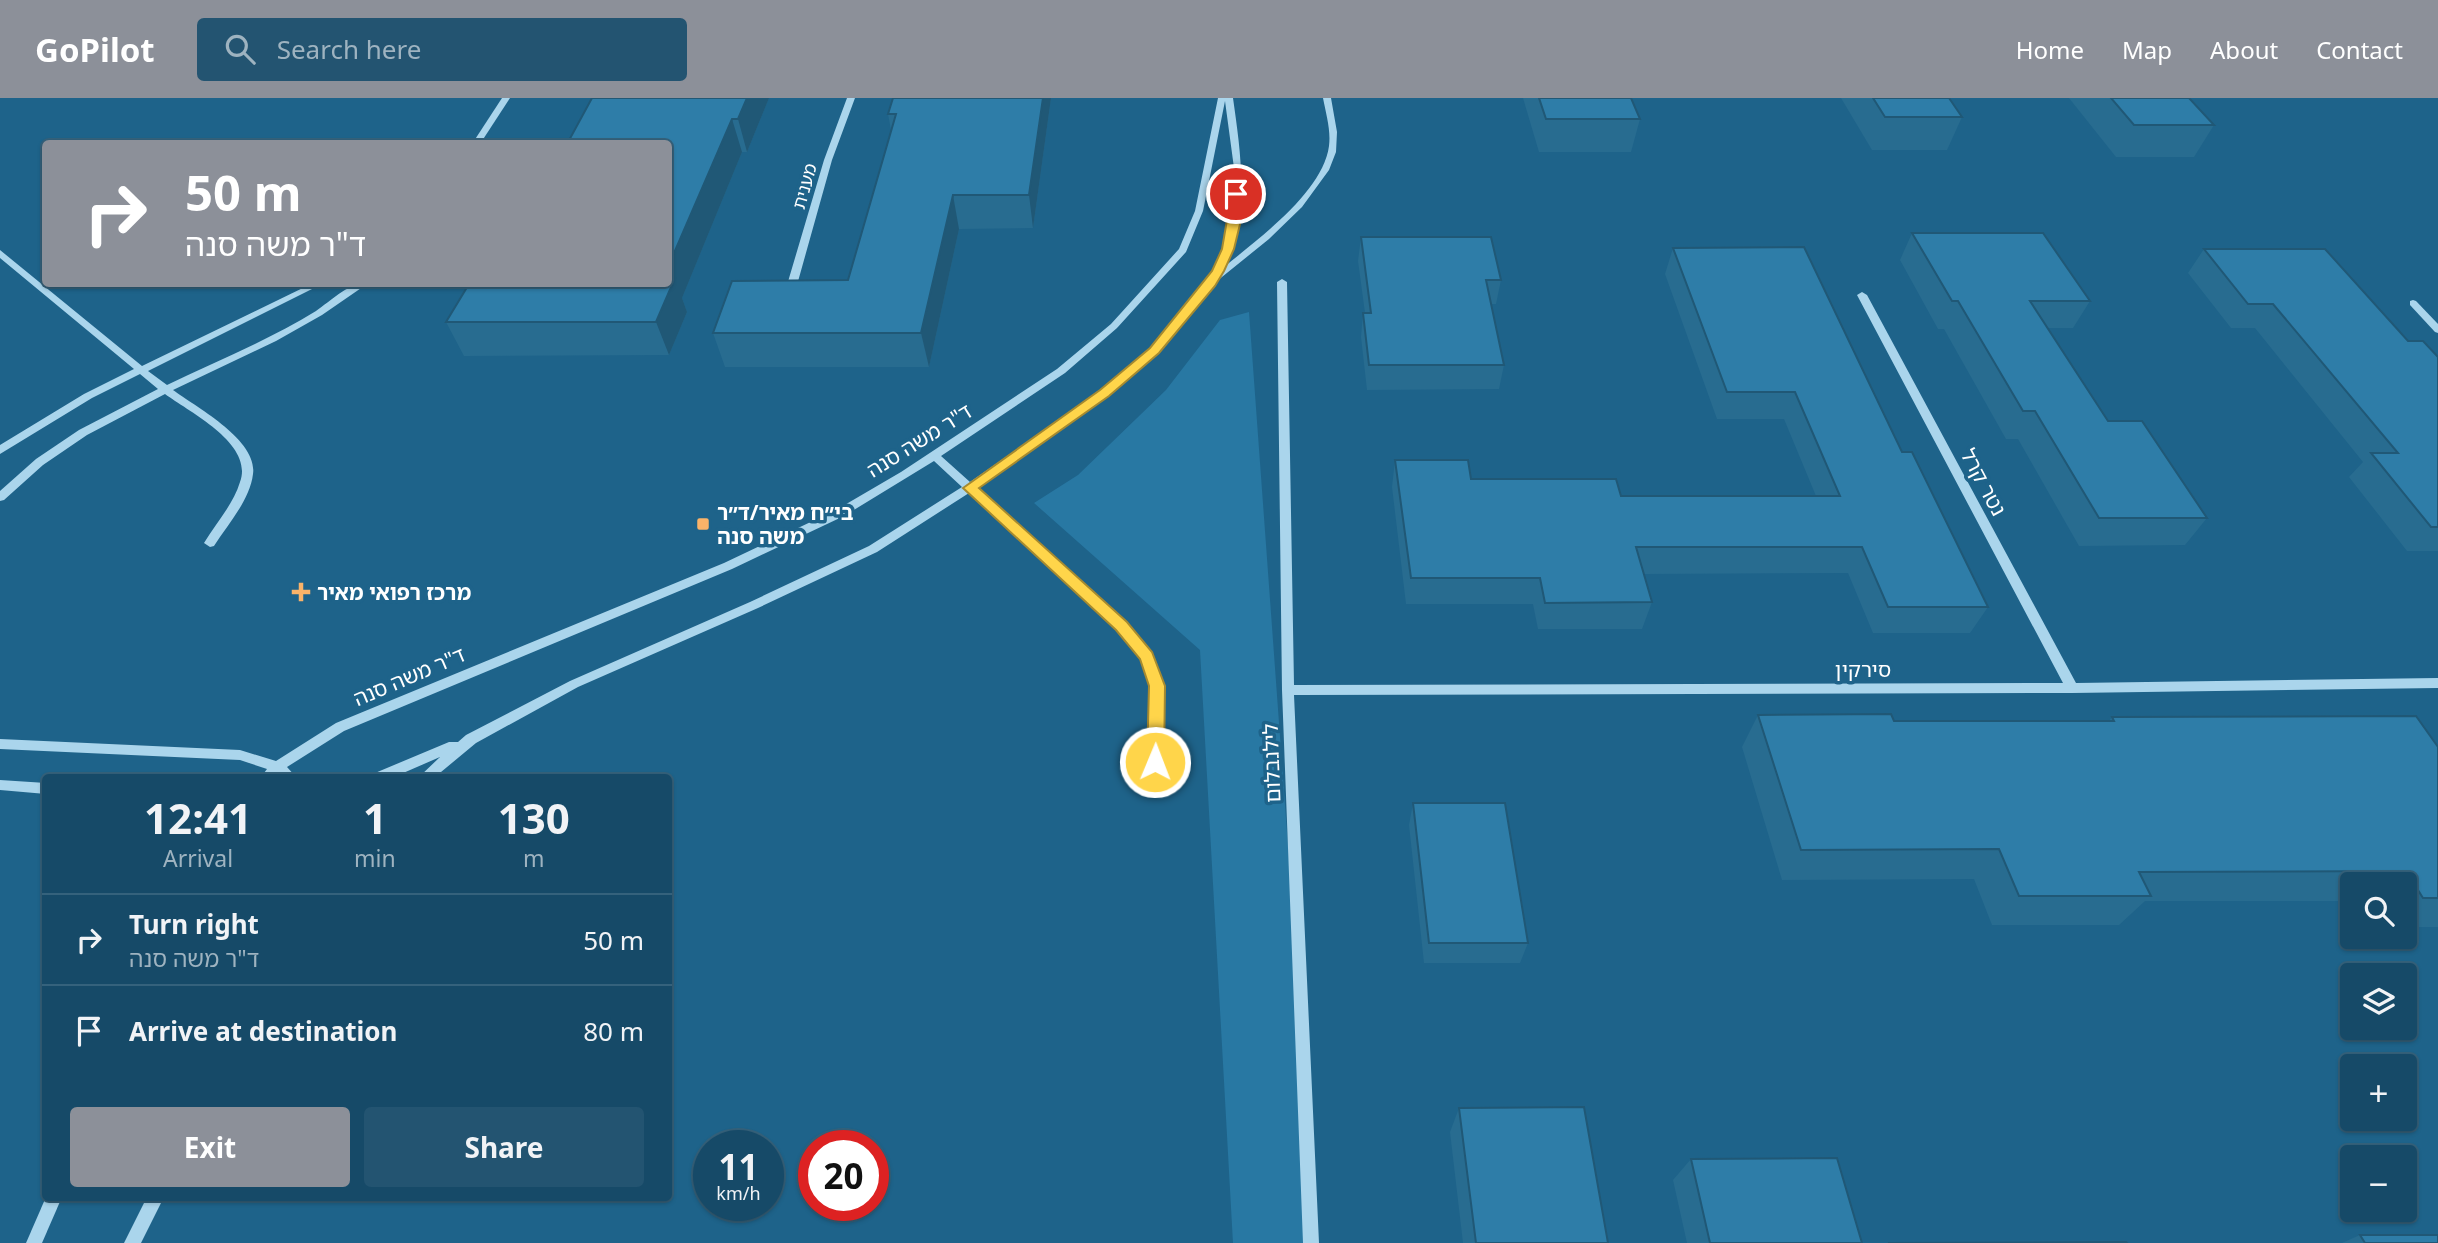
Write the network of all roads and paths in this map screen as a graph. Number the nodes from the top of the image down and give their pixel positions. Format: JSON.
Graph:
{"nodes":[{"id":1,"x":506,"y":98,"type":"edge"},
{"id":2,"x":851,"y":98,"type":"edge"},
{"id":3,"x":1222,"y":98,"type":"edge"},
{"id":4,"x":1229,"y":98,"type":"edge"},
{"id":5,"x":1328,"y":98,"type":"edge"},
{"id":6,"x":480,"y":140,"type":"edge"},
{"id":7,"x":0,"y":253,"type":"edge"},
{"id":8,"x":1282,"y":282,"type":"dead end"},
{"id":9,"x":1211,"y":283,"type":"junction"},
{"id":10,"x":792,"y":285,"type":"edge"},
{"id":11,"x":311,"y":287,"type":"edge"},
{"id":12,"x":358,"y":287,"type":"edge"},
{"id":13,"x":1862,"y":295,"type":"dead end"},
{"id":14,"x":2413,"y":303,"type":"dead end"},
{"id":15,"x":2438,"y":330,"type":"edge"},
{"id":16,"x":142,"y":370,"type":"junction"},
{"id":17,"x":166,"y":390,"type":"junction"},
{"id":18,"x":0,"y":450,"type":"edge"},
{"id":19,"x":935,"y":456,"type":"junction"},
{"id":20,"x":970,"y":488,"type":"junction"},
{"id":21,"x":0,"y":496,"type":"edge"},
{"id":22,"x":210,"y":543,"type":"dead end"},
{"id":23,"x":2438,"y":683,"type":"edge"},
{"id":24,"x":2072,"y":688,"type":"junction"},
{"id":25,"x":1287,"y":690,"type":"junction"},
{"id":26,"x":471,"y":739,"type":"junction"},
{"id":27,"x":0,"y":744,"type":"edge"},
{"id":28,"x":1155,"y":762,"type":"dead end"},
{"id":29,"x":273,"y":772,"type":"edge"},
{"id":30,"x":390,"y":774,"type":"edge"},
{"id":31,"x":430,"y":774,"type":"edge"},
{"id":32,"x":0,"y":785,"type":"edge"},
{"id":33,"x":42,"y":789,"type":"edge"},
{"id":34,"x":52,"y":1201,"type":"edge"},
{"id":35,"x":154,"y":1201,"type":"edge"},
{"id":36,"x":34,"y":1243,"type":"edge"},
{"id":37,"x":132,"y":1243,"type":"edge"},
{"id":38,"x":1311,"y":1243,"type":"edge"}],
"edges":[{"from":1,"to":6,"type":"street"},
{"from":2,"to":10,"type":"street","name":"מענית"},
{"from":3,"to":19,"type":"street","name":"ד\"ר משה סנה"},
{"from":4,"to":9,"type":"street"},
{"from":5,"to":9,"type":"street"},
{"from":7,"to":16,"type":"street"},
{"from":8,"to":25,"type":"street","name":"לילנבלום"},
{"from":9,"to":20,"type":"street"},
{"from":11,"to":16,"type":"street"},
{"from":12,"to":17,"type":"street"},
{"from":13,"to":24,"type":"street","name":"נטר קרל"},
{"from":14,"to":15,"type":"street"},
{"from":16,"to":17,"type":"street"},
{"from":16,"to":18,"type":"street"},
{"from":17,"to":21,"type":"street"},
{"from":17,"to":22,"type":"street"},
{"from":19,"to":20,"type":"street"},
{"from":19,"to":29,"type":"street","name":"ד\"ר משה סנה"},
{"from":20,"to":26,"type":"street"},
{"from":20,"to":28,"type":"street"},
{"from":23,"to":24,"type":"street","name":"סירקין"},
{"from":24,"to":25,"type":"street","name":"סירקין"},
{"from":25,"to":38,"type":"street","name":"לילנבלום"},
{"from":26,"to":30,"type":"street"},
{"from":26,"to":31,"type":"street"},
{"from":27,"to":29,"type":"street"},
{"from":32,"to":33,"type":"street"},
{"from":34,"to":36,"type":"street"},
{"from":35,"to":37,"type":"street"}]}
